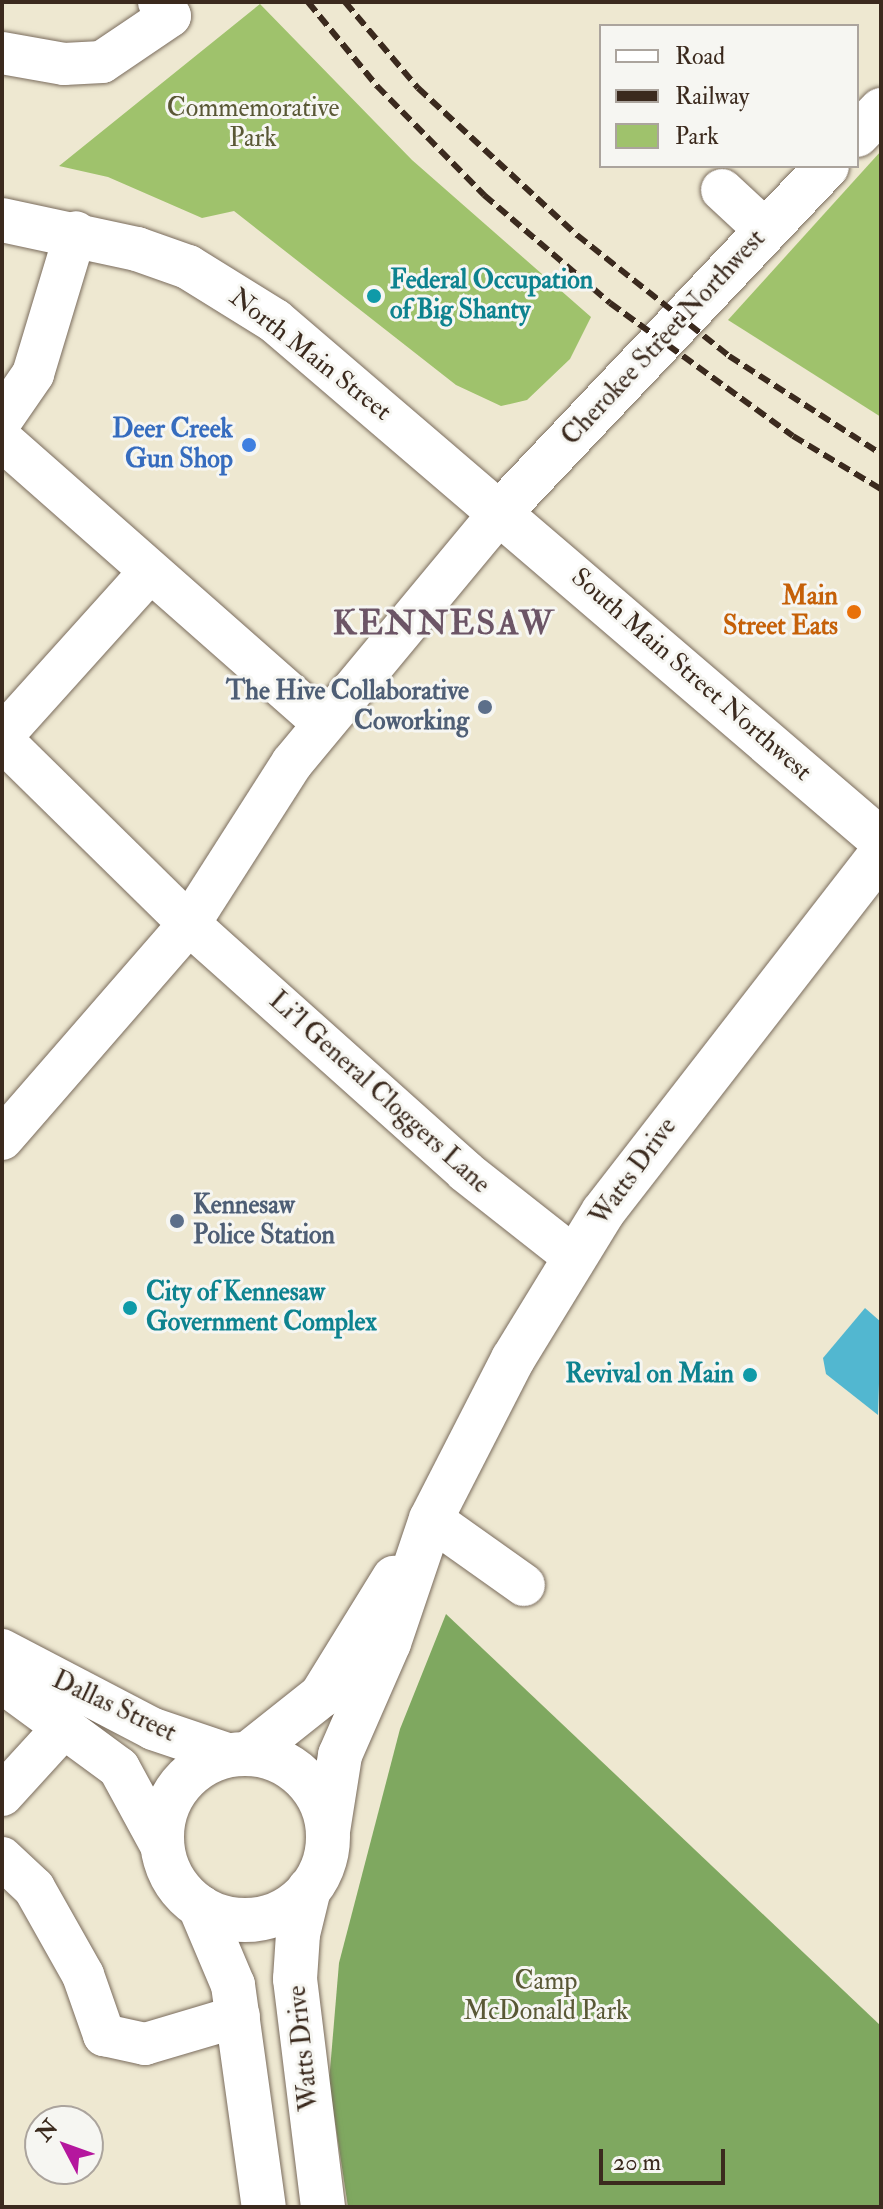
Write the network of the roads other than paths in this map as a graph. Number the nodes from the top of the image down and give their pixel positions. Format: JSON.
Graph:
{"nodes":[{"id":1,"x":159,"y":2,"type":"edge"},
{"id":2,"x":2,"y":53,"type":"edge"},
{"id":3,"x":881,"y":110,"type":"edge"},
{"id":4,"x":859,"y":133,"type":"edge"},
{"id":5,"x":825,"y":168,"type":"edge"},
{"id":6,"x":722,"y":190,"type":"dead end"},
{"id":7,"x":2,"y":220,"type":"edge"},
{"id":8,"x":765,"y":230,"type":"junction"},
{"id":9,"x":76,"y":232,"type":"junction"},
{"id":10,"x":2,"y":419,"type":"edge"},
{"id":11,"x":2,"y":440,"type":"edge"},
{"id":12,"x":502,"y":510,"type":"junction"},
{"id":13,"x":149,"y":573,"type":"junction"},
{"id":14,"x":323,"y":723,"type":"junction"},
{"id":15,"x":2,"y":738,"type":"edge"},
{"id":16,"x":881,"y":840,"type":"edge"},
{"id":17,"x":881,"y":854,"type":"edge"},
{"id":18,"x":189,"y":924,"type":"junction"},
{"id":19,"x":2,"y":1139,"type":"edge"},
{"id":20,"x":574,"y":1257,"type":"junction"},
{"id":21,"x":431,"y":1519,"type":"junction"},
{"id":22,"x":524,"y":1585,"type":"dead end"},
{"id":23,"x":2,"y":1650,"type":"edge"},
{"id":24,"x":2,"y":1682,"type":"edge"},
{"id":25,"x":65,"y":1726,"type":"junction"},
{"id":26,"x":240,"y":1754,"type":"junction"},
{"id":27,"x":2,"y":1795,"type":"edge"},
{"id":28,"x":328,"y":1831,"type":"junction"},
{"id":29,"x":163,"y":1849,"type":"junction"},
{"id":30,"x":2,"y":1858,"type":"edge"},
{"id":31,"x":309,"y":1889,"type":"junction"},
{"id":32,"x":200,"y":1907,"type":"junction"},
{"id":33,"x":239,"y":2016,"type":"junction"},
{"id":34,"x":264,"y":2207,"type":"edge"},
{"id":35,"x":323,"y":2207,"type":"edge"}],
"edges":[{"from":1,"to":2,"type":"street"},
{"from":3,"to":4,"type":"main road"},
{"from":5,"to":8,"type":"main road","name":"Cherokee Street Northwest"},
{"from":6,"to":8,"type":"street"},
{"from":7,"to":9,"type":"main road","name":"North Main Street"},
{"from":8,"to":12,"type":"main road","name":"Cherokee Street Northwest"},
{"from":9,"to":10,"type":"street"},
{"from":9,"to":12,"type":"main road","name":"North Main Street"},
{"from":11,"to":13,"type":"street"},
{"from":12,"to":14,"type":"street"},
{"from":12,"to":16,"type":"main road","name":"South Main Street Northwest"},
{"from":13,"to":14,"type":"street"},
{"from":13,"to":15,"type":"street"},
{"from":14,"to":18,"type":"street"},
{"from":15,"to":18,"type":"street","name":"Li'l General Cloggers Lane"},
{"from":17,"to":20,"type":"main road","name":"Watts Drive"},
{"from":18,"to":19,"type":"street"},
{"from":18,"to":20,"type":"street","name":"Li'l General Cloggers Lane"},
{"from":20,"to":21,"type":"main road","name":"Watts Drive"},
{"from":21,"to":22,"type":"street"},
{"from":21,"to":26,"type":"main road","name":"Watts Drive"},
{"from":21,"to":28,"type":"main road","name":"Watts Drive"},
{"from":23,"to":26,"type":"street","name":"Dallas Street"},
{"from":24,"to":25,"type":"street","name":"Dallas Street"},
{"from":25,"to":27,"type":"street"},
{"from":25,"to":29,"type":"street","name":"Dallas Street"},
{"from":26,"to":28,"type":"main road"},
{"from":26,"to":29,"type":"main road"},
{"from":28,"to":31,"type":"main road"},
{"from":29,"to":32,"type":"main road"},
{"from":30,"to":33,"type":"street"},
{"from":31,"to":32,"type":"main road"},
{"from":31,"to":35,"type":"main road","name":"Watts Drive"},
{"from":32,"to":33,"type":"main road"},
{"from":33,"to":34,"type":"main road"}]}
